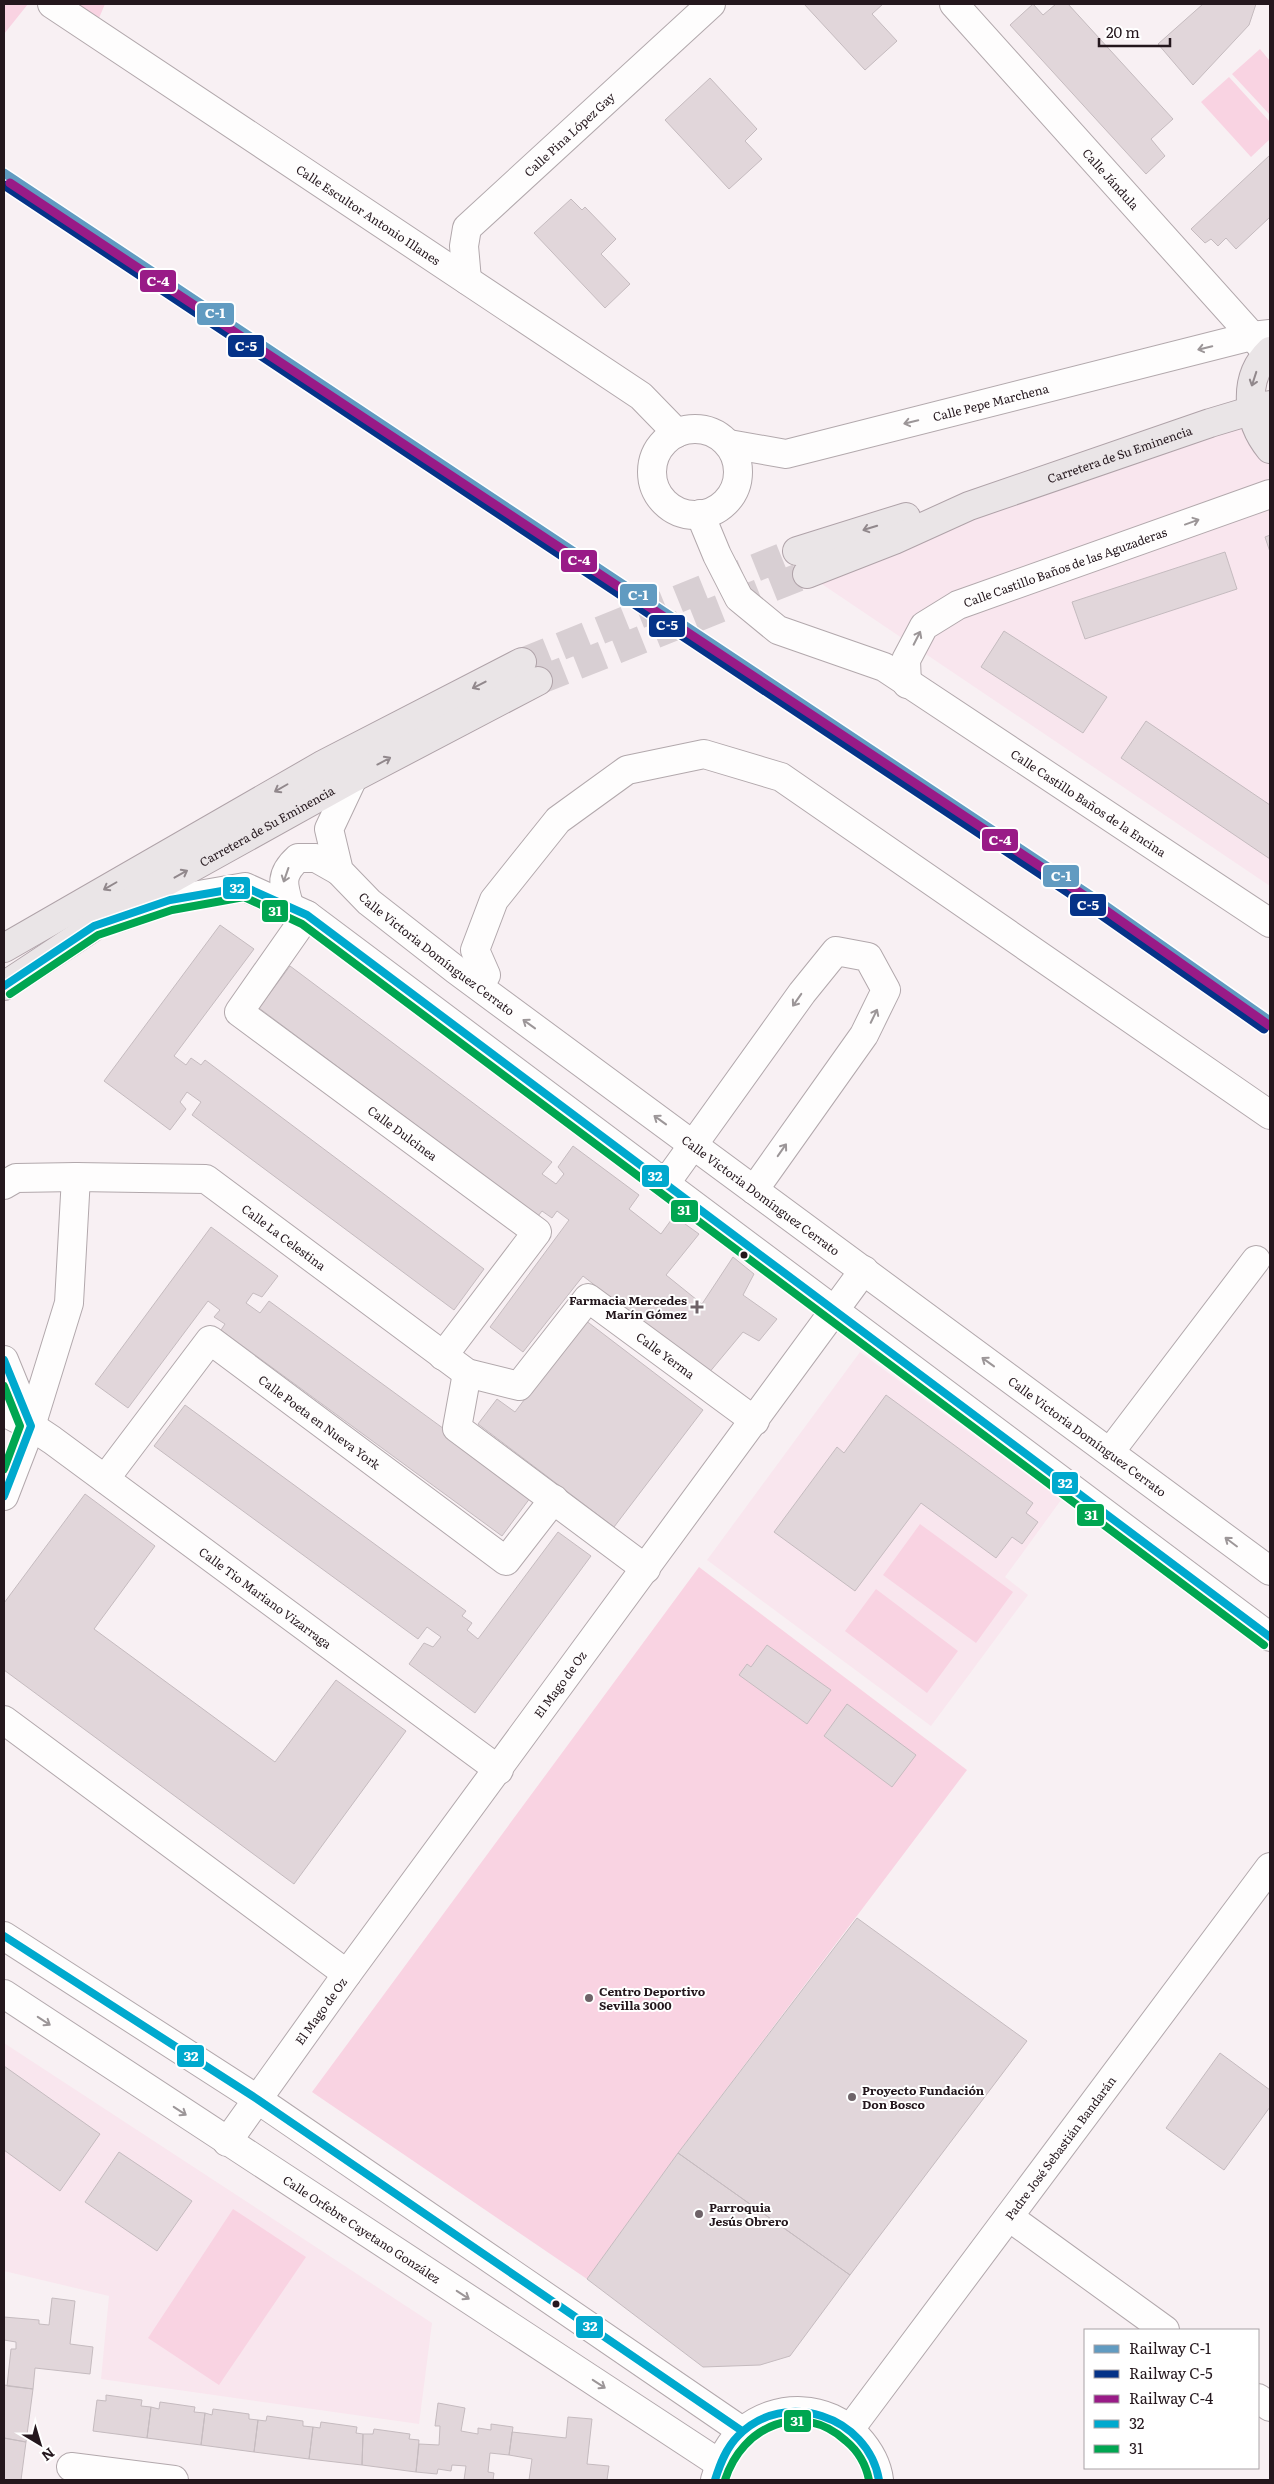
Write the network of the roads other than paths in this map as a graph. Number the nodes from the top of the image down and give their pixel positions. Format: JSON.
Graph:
{"nodes":[{"id":1,"x":52,"y":4,"type":"edge"},
{"id":2,"x":711,"y":4,"type":"edge"},
{"id":3,"x":954,"y":4,"type":"edge"},
{"id":4,"x":467,"y":280,"type":"junction"},
{"id":5,"x":1265,"y":344,"type":"edge"},
{"id":6,"x":1261,"y":408,"type":"edge"},
{"id":7,"x":677,"y":433,"type":"junction"},
{"id":8,"x":729,"y":444,"type":"junction"},
{"id":9,"x":1270,"y":449,"type":"edge"},
{"id":10,"x":1270,"y":494,"type":"edge"},
{"id":11,"x":700,"y":514,"type":"junction"},
{"id":12,"x":802,"y":563,"type":"tunnel mouth"},
{"id":13,"x":907,"y":684,"type":"junction"},
{"id":14,"x":353,"y":778,"type":"junction"},
{"id":15,"x":339,"y":871,"type":"junction"},
{"id":16,"x":299,"y":912,"type":"junction"},
{"id":17,"x":1270,"y":923,"type":"edge"},
{"id":18,"x":94,"y":926,"type":"junction"},
{"id":19,"x":4,"y":948,"type":"edge"},
{"id":20,"x":486,"y":975,"type":"dead end"},
{"id":21,"x":4,"y":986,"type":"edge"},
{"id":22,"x":1270,"y":1115,"type":"edge"},
{"id":23,"x":694,"y":1145,"type":"junction"},
{"id":24,"x":76,"y":1177,"type":"junction"},
{"id":25,"x":8,"y":1178,"type":"edge"},
{"id":26,"x":665,"y":1184,"type":"junction"},
{"id":27,"x":754,"y":1190,"type":"junction"},
{"id":28,"x":1256,"y":1260,"type":"dead end"},
{"id":29,"x":864,"y":1270,"type":"junction"},
{"id":30,"x":834,"y":1311,"type":"junction"},
{"id":31,"x":443,"y":1356,"type":"junction"},
{"id":32,"x":4,"y":1360,"type":"edge"},
{"id":33,"x":467,"y":1373,"type":"junction"},
{"id":34,"x":4,"y":1412,"type":"edge"},
{"id":35,"x":755,"y":1421,"type":"junction"},
{"id":36,"x":32,"y":1426,"type":"junction"},
{"id":37,"x":1110,"y":1452,"type":"junction"},
{"id":38,"x":105,"y":1479,"type":"junction"},
{"id":39,"x":4,"y":1496,"type":"edge"},
{"id":40,"x":554,"y":1499,"type":"junction"},
{"id":41,"x":646,"y":1568,"type":"junction"},
{"id":42,"x":1270,"y":1571,"type":"edge"},
{"id":43,"x":1270,"y":1637,"type":"edge"},
{"id":44,"x":4,"y":1720,"type":"edge"},
{"id":45,"x":499,"y":1770,"type":"junction"},
{"id":46,"x":1270,"y":1867,"type":"edge"},
{"id":47,"x":4,"y":1936,"type":"edge"},
{"id":48,"x":347,"y":1974,"type":"junction"},
{"id":49,"x":4,"y":1994,"type":"edge"},
{"id":50,"x":257,"y":2099,"type":"junction"},
{"id":51,"x":227,"y":2142,"type":"junction"},
{"id":52,"x":1009,"y":2217,"type":"junction"},
{"id":53,"x":1164,"y":2329,"type":"edge"},
{"id":54,"x":1259,"y":2399,"type":"edge"},
{"id":55,"x":1270,"y":2407,"type":"edge"},
{"id":56,"x":850,"y":2428,"type":"junction"},
{"id":57,"x":742,"y":2431,"type":"junction"},
{"id":58,"x":71,"y":2467,"type":"dead end"},
{"id":59,"x":717,"y":2472,"type":"edge"},
{"id":60,"x":174,"y":2480,"type":"edge"},
{"id":61,"x":879,"y":2480,"type":"edge"}],
"edges":[{"from":1,"to":4,"type":"street","name":"Calle Escultor Antonio Illanes"},
{"from":2,"to":4,"type":"street","name":"Calle Pina López Gay"},
{"from":3,"to":5,"type":"street","name":"Calle Jándula"},
{"from":4,"to":7,"type":"street","name":"Calle Escultor Antonio Illanes"},
{"from":5,"to":6,"type":"main road","one_way":true},
{"from":5,"to":8,"type":"street","name":"Calle Pepe Marchena","one_way":true},
{"from":6,"to":9,"type":"main road"},
{"from":6,"to":12,"type":"main road","name":"Carretera de Su Eminencia"},
{"from":7,"to":8,"type":"street"},
{"from":7,"to":11,"type":"street"},
{"from":8,"to":11,"type":"street"},
{"from":13,"to":10,"type":"street","name":"Calle Castillo Baños de las Aguzaderas","one_way":true},
{"from":11,"to":13,"type":"street","name":"Calle Castillo Baños de la Encina"},
{"from":13,"to":17,"type":"street","name":"Calle Castillo Baños de la Encina"},
{"from":14,"to":15,"type":"street"},
{"from":18,"to":14,"type":"main road","name":"Carretera de Su Eminencia","one_way":true},
{"from":14,"to":19,"type":"main road","name":"Carretera de Su Eminencia","one_way":true},
{"from":15,"to":16,"type":"street","name":"Calle Victoria Domínguez Cerrato","one_way":true},
{"from":23,"to":15,"type":"street","name":"Calle Victoria Domínguez Cerrato","one_way":true},
{"from":16,"to":18,"type":"street"},
{"from":16,"to":26,"type":"street"},
{"from":16,"to":31,"type":"street","name":"Calle Dulcinea"},
{"from":18,"to":21,"type":"main road","name":"Carretera de Su Eminencia"},
{"from":20,"to":22,"type":"street"},
{"from":23,"to":26,"type":"street"},
{"from":23,"to":27,"type":"street","name":"Calle Victoria Domínguez Cerrato"},
{"from":27,"to":23,"type":"street","one_way":true},
{"from":24,"to":25,"type":"street","name":"Calle La Celestina"},
{"from":24,"to":31,"type":"street","name":"Calle La Celestina"},
{"from":24,"to":36,"type":"street"},
{"from":26,"to":30,"type":"street"},
{"from":27,"to":29,"type":"street","name":"Calle Victoria Domínguez Cerrato"},
{"from":28,"to":37,"type":"street"},
{"from":29,"to":30,"type":"street","name":"El Mago de Oz"},
{"from":37,"to":29,"type":"street","name":"Calle Victoria Domínguez Cerrato","one_way":true},
{"from":30,"to":35,"type":"street","name":"El Mago de Oz"},
{"from":30,"to":43,"type":"street"},
{"from":31,"to":33,"type":"street","name":"Calle La Celestina"},
{"from":32,"to":36,"type":"street"},
{"from":33,"to":35,"type":"street","name":"Calle Yerma"},
{"from":33,"to":40,"type":"street"},
{"from":34,"to":36,"type":"street","name":"Calle Tio Mariano Vizarraga"},
{"from":35,"to":41,"type":"street","name":"El Mago de Oz"},
{"from":36,"to":38,"type":"street","name":"Calle Tio Mariano Vizarraga"},
{"from":36,"to":39,"type":"street"},
{"from":42,"to":37,"type":"street","name":"Calle Victoria Domínguez Cerrato","one_way":true},
{"from":38,"to":40,"type":"street","name":"Calle Poeta en Nueva York"},
{"from":38,"to":45,"type":"street","name":"Calle Tio Mariano Vizarraga"},
{"from":40,"to":41,"type":"street"},
{"from":41,"to":45,"type":"street","name":"El Mago de Oz"},
{"from":44,"to":48,"type":"street"},
{"from":45,"to":48,"type":"street","name":"El Mago de Oz"},
{"from":46,"to":52,"type":"street","name":"Padre José Sebastián Bandarán"},
{"from":47,"to":50,"type":"street"},
{"from":48,"to":50,"type":"street","name":"El Mago de Oz"},
{"from":49,"to":51,"type":"street","name":"Calle Orfebre Cayetano González","one_way":true},
{"from":50,"to":51,"type":"street","name":"El Mago de Oz"},
{"from":50,"to":57,"type":"street"},
{"from":51,"to":59,"type":"street","name":"Calle Orfebre Cayetano González","one_way":true},
{"from":52,"to":53,"type":"street"},
{"from":52,"to":56,"type":"street","name":"Padre José Sebastián Bandarán"},
{"from":54,"to":55,"type":"street"},
{"from":56,"to":57,"type":"street"},
{"from":56,"to":61,"type":"street"},
{"from":57,"to":59,"type":"street"},
{"from":58,"to":60,"type":"street"}]}
